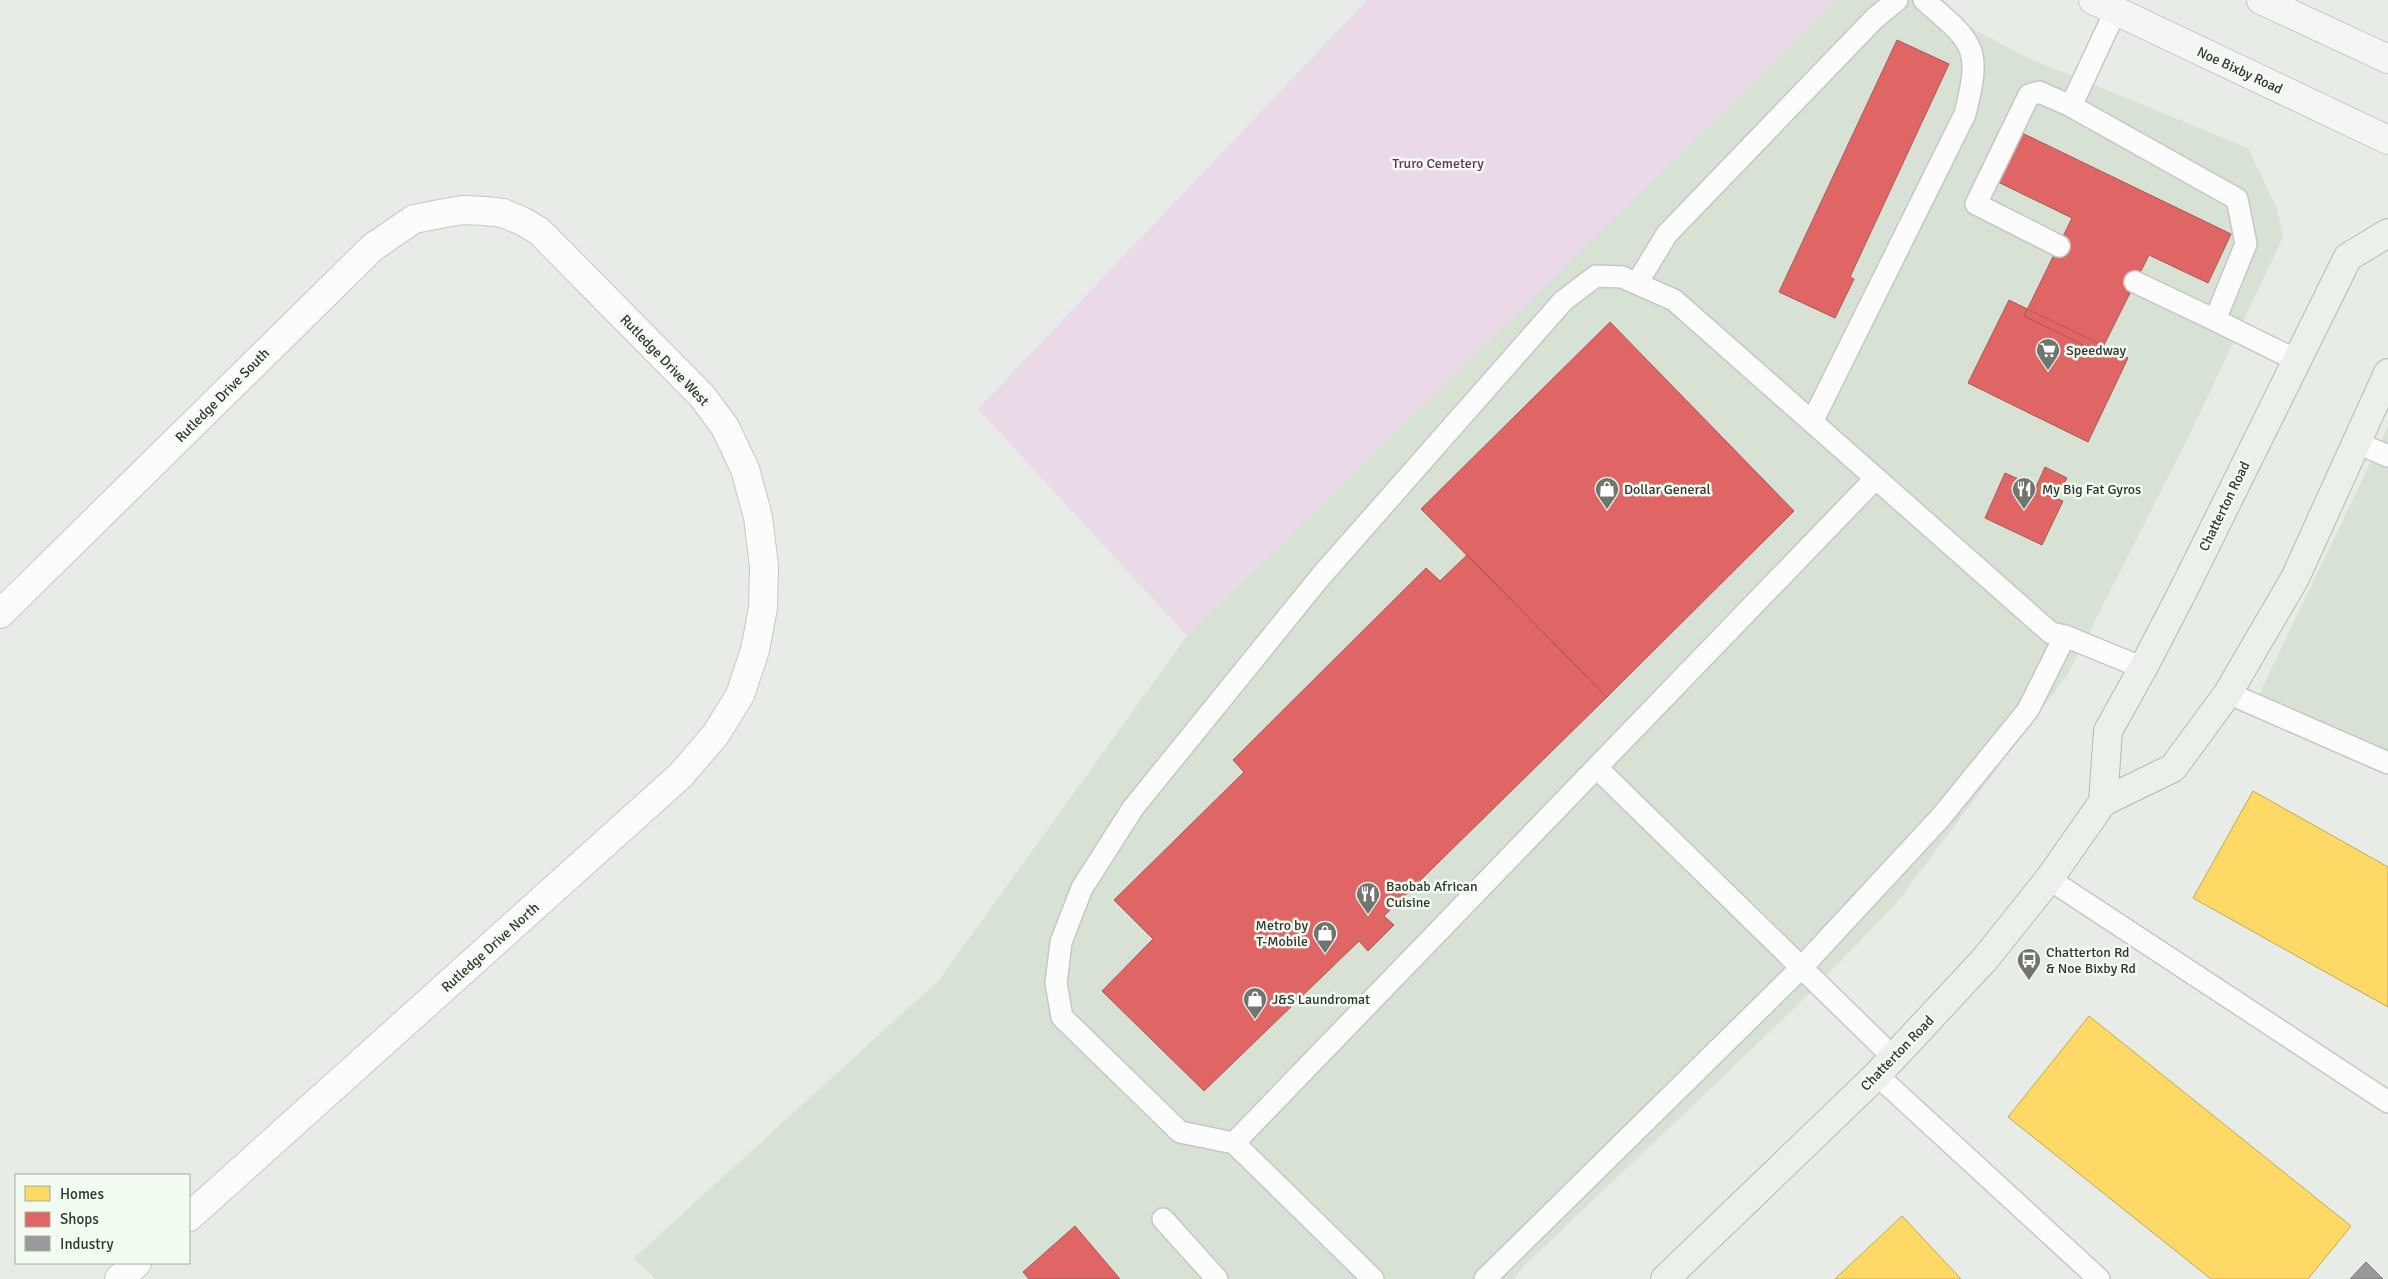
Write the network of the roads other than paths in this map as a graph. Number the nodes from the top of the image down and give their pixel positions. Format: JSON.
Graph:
{"nodes":[{"id":1,"x":1897,"y":0,"type":"edge"},
{"id":2,"x":1924,"y":0,"type":"edge"},
{"id":3,"x":2261,"y":0,"type":"edge"},
{"id":4,"x":2104,"y":6,"type":"edge"},
{"id":5,"x":2388,"y":59,"type":"edge"},
{"id":6,"x":2071,"y":106,"type":"junction"},
{"id":7,"x":2388,"y":140,"type":"edge"},
{"id":8,"x":464,"y":210,"type":"joint"},
{"id":9,"x":2388,"y":234,"type":"edge"},
{"id":10,"x":2058,"y":246,"type":"dead end"},
{"id":11,"x":2135,"y":282,"type":"dead end"},
{"id":12,"x":1637,"y":283,"type":"junction"},
{"id":13,"x":2215,"y":320,"type":"junction"},
{"id":14,"x":2296,"y":360,"type":"junction"},
{"id":15,"x":2388,"y":373,"type":"edge"},
{"id":16,"x":1812,"y":422,"type":"junction"},
{"id":17,"x":2357,"y":443,"type":"junction"},
{"id":18,"x":2388,"y":456,"type":"edge"},
{"id":19,"x":1876,"y":478,"type":"junction"},
{"id":20,"x":0,"y":614,"type":"edge"},
{"id":21,"x":2065,"y":636,"type":"junction"},
{"id":22,"x":755,"y":650,"type":"joint"},
{"id":23,"x":2143,"y":668,"type":"junction"},
{"id":24,"x":2228,"y":693,"type":"junction"},
{"id":25,"x":2388,"y":763,"type":"edge"},
{"id":26,"x":1598,"y":768,"type":"junction"},
{"id":27,"x":2103,"y":802,"type":"junction"},
{"id":28,"x":2049,"y":879,"type":"junction"},
{"id":29,"x":1802,"y":967,"type":"junction"},
{"id":30,"x":1885,"y":1067,"type":"junction"},
{"id":31,"x":2388,"y":1102,"type":"edge"},
{"id":32,"x":1234,"y":1143,"type":"junction"},
{"id":33,"x":190,"y":1216,"type":"edge"},
{"id":34,"x":1163,"y":1219,"type":"dead end"},
{"id":35,"x":136,"y":1264,"type":"edge"},
{"id":36,"x":1678,"y":1275,"type":"edge"},
{"id":37,"x":119,"y":1279,"type":"edge"},
{"id":38,"x":1218,"y":1279,"type":"edge"},
{"id":39,"x":1373,"y":1279,"type":"edge"},
{"id":40,"x":1485,"y":1279,"type":"edge"},
{"id":41,"x":2099,"y":1279,"type":"edge"}],
"edges":[{"from":1,"to":12,"type":"lane"},
{"from":2,"to":16,"type":"lane"},
{"from":3,"to":5,"type":"street"},
{"from":4,"to":6,"type":"lane"},
{"from":4,"to":7,"type":"street","name":"Noe Bixby Road"},
{"from":6,"to":10,"type":"lane"},
{"from":6,"to":13,"type":"lane"},
{"from":8,"to":20,"type":"street","name":"Rutledge Drive South"},
{"from":8,"to":22,"type":"street","name":"Rutledge Drive West"},
{"from":9,"to":14,"type":"main road","name":"Chatterton Road"},
{"from":11,"to":13,"type":"lane"},
{"from":12,"to":16,"type":"lane"},
{"from":12,"to":32,"type":"lane"},
{"from":13,"to":14,"type":"lane"},
{"from":14,"to":23,"type":"main road","name":"Chatterton Road"},
{"from":15,"to":17,"type":"main road","name":"Chatterton Road"},
{"from":16,"to":19,"type":"lane"},
{"from":17,"to":18,"type":"lane"},
{"from":17,"to":24,"type":"main road","name":"Chatterton Road"},
{"from":19,"to":21,"type":"lane"},
{"from":19,"to":26,"type":"lane"},
{"from":21,"to":23,"type":"lane"},
{"from":21,"to":29,"type":"lane"},
{"from":22,"to":33,"type":"street","name":"Rutledge Drive North"},
{"from":23,"to":27,"type":"main road","name":"Chatterton Road"},
{"from":24,"to":25,"type":"lane"},
{"from":24,"to":27,"type":"main road","name":"Chatterton Road"},
{"from":26,"to":29,"type":"lane"},
{"from":26,"to":32,"type":"lane"},
{"from":27,"to":28,"type":"main road","name":"Chatterton Road"},
{"from":28,"to":30,"type":"main road","name":"Chatterton Road"},
{"from":28,"to":31,"type":"lane"},
{"from":29,"to":30,"type":"lane"},
{"from":29,"to":40,"type":"lane"},
{"from":30,"to":36,"type":"main road","name":"Chatterton Road"},
{"from":30,"to":41,"type":"lane"},
{"from":32,"to":39,"type":"lane"},
{"from":34,"to":38,"type":"lane"},
{"from":35,"to":37,"type":"street"}]}
